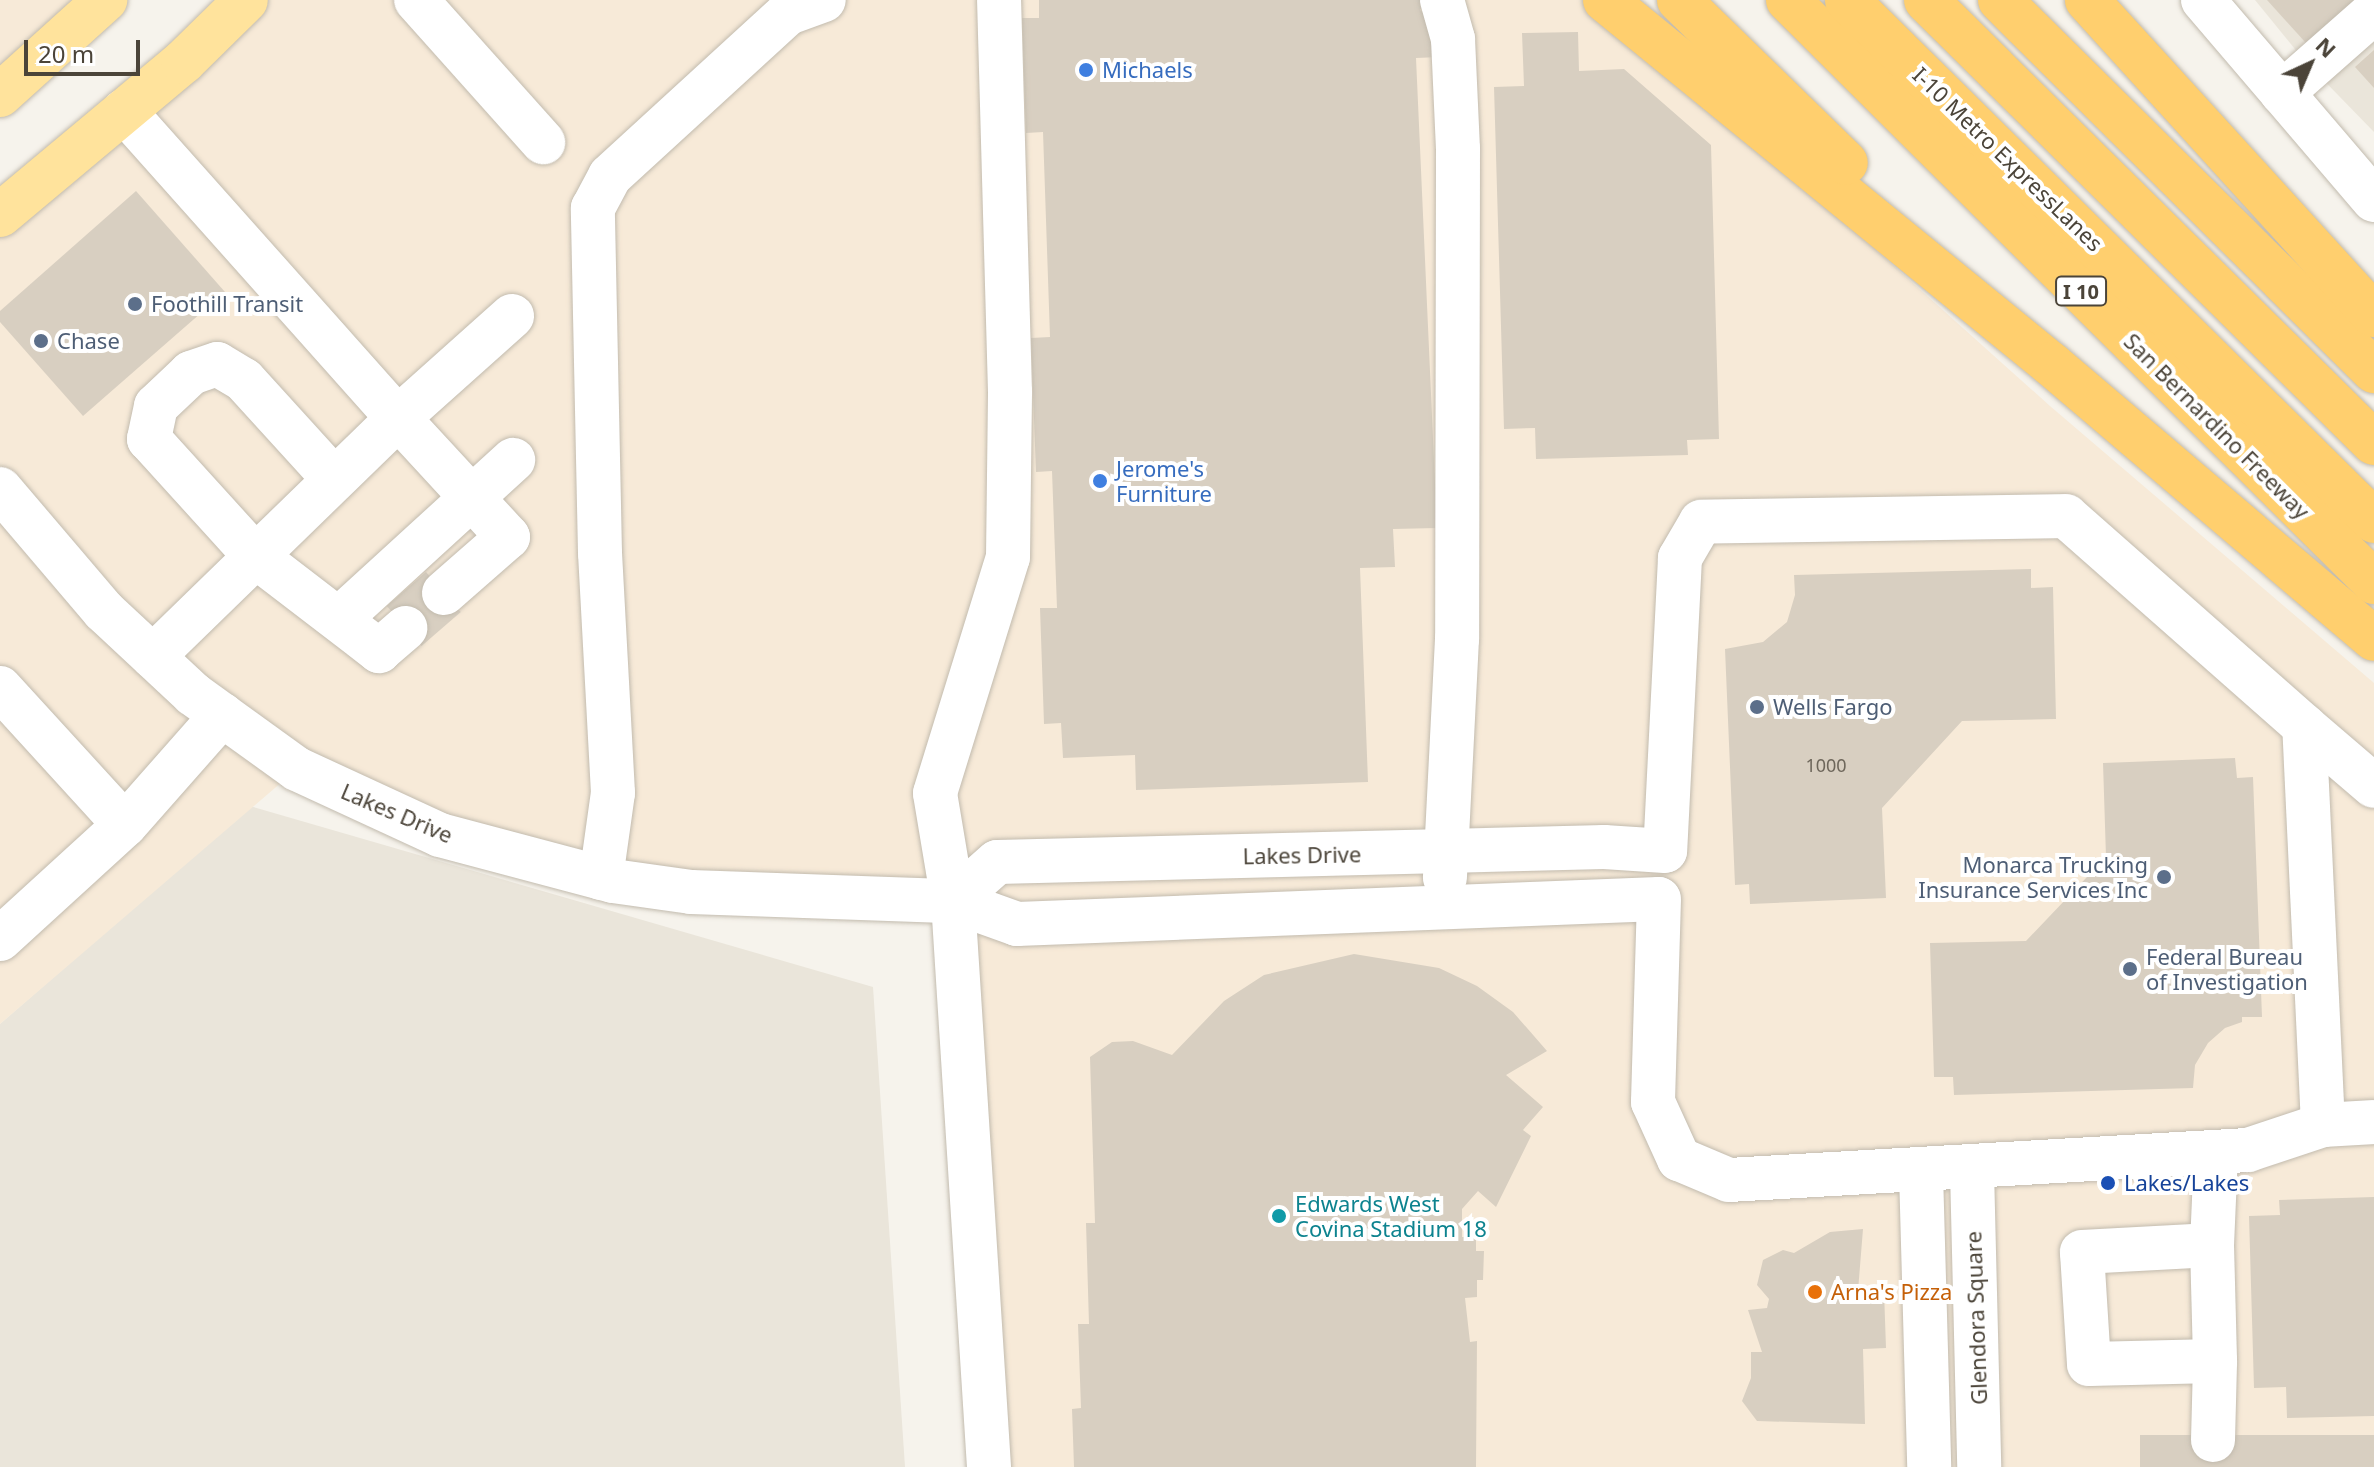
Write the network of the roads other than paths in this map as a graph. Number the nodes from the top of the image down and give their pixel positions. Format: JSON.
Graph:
{"nodes":[{"id":1,"x":105,"y":0,"type":"edge"},
{"id":2,"x":246,"y":0,"type":"edge"},
{"id":3,"x":416,"y":0,"type":"edge"},
{"id":4,"x":824,"y":0,"type":"edge"},
{"id":5,"x":999,"y":0,"type":"edge"},
{"id":6,"x":1442,"y":0,"type":"edge"},
{"id":7,"x":1605,"y":0,"type":"edge"},
{"id":8,"x":1679,"y":0,"type":"edge"},
{"id":9,"x":1788,"y":0,"type":"edge"},
{"id":10,"x":1847,"y":0,"type":"edge"},
{"id":11,"x":1926,"y":0,"type":"edge"},
{"id":12,"x":2000,"y":0,"type":"edge"},
{"id":13,"x":2087,"y":0,"type":"edge"},
{"id":14,"x":2203,"y":0,"type":"edge"},
{"id":15,"x":2374,"y":12,"type":"edge"},
{"id":16,"x":2282,"y":93,"type":"junction"},
{"id":17,"x":0,"y":95,"type":"edge"},
{"id":18,"x":124,"y":111,"type":"junction"},
{"id":19,"x":543,"y":142,"type":"dead end"},
{"id":20,"x":2374,"y":200,"type":"edge"},
{"id":21,"x":0,"y":215,"type":"edge"},
{"id":22,"x":2374,"y":315,"type":"edge"},
{"id":23,"x":512,"y":316,"type":"dead end"},
{"id":24,"x":2051,"y":364,"type":"junction"},
{"id":25,"x":2374,"y":371,"type":"edge"},
{"id":26,"x":398,"y":418,"type":"junction"},
{"id":27,"x":2374,"y":443,"type":"edge"},
{"id":28,"x":513,"y":460,"type":"dead end"},
{"id":29,"x":334,"y":479,"type":"junction"},
{"id":30,"x":0,"y":489,"type":"edge"},
{"id":31,"x":471,"y":497,"type":"junction"},
{"id":32,"x":2374,"y":521,"type":"edge"},
{"id":33,"x":254,"y":555,"type":"junction"},
{"id":34,"x":2374,"y":582,"type":"edge"},
{"id":35,"x":444,"y":593,"type":"dead end"},
{"id":36,"x":339,"y":619,"type":"junction"},
{"id":37,"x":405,"y":628,"type":"dead end"},
{"id":38,"x":2374,"y":639,"type":"edge"},
{"id":39,"x":161,"y":664,"type":"junction"},
{"id":40,"x":0,"y":688,"type":"edge"},
{"id":41,"x":222,"y":715,"type":"junction"},
{"id":42,"x":2304,"y":726,"type":"junction"},
{"id":43,"x":2374,"y":786,"type":"edge"},
{"id":44,"x":125,"y":825,"type":"junction"},
{"id":45,"x":1443,"y":851,"type":"junction"},
{"id":46,"x":601,"y":878,"type":"junction"},
{"id":47,"x":953,"y":901,"type":"junction"},
{"id":48,"x":1447,"y":908,"type":"junction"},
{"id":49,"x":4,"y":927,"type":"edge"},
{"id":50,"x":2374,"y":1122,"type":"edge"},
{"id":51,"x":2323,"y":1125,"type":"junction"},
{"id":52,"x":2216,"y":1152,"type":"junction"},
{"id":53,"x":1972,"y":1170,"type":"junction"},
{"id":54,"x":1921,"y":1172,"type":"junction"},
{"id":55,"x":2212,"y":1245,"type":"junction"},
{"id":56,"x":2215,"y":1361,"type":"junction"},
{"id":57,"x":2213,"y":1440,"type":"dead end"},
{"id":58,"x":989,"y":1467,"type":"edge"},
{"id":59,"x":1929,"y":1467,"type":"edge"},
{"id":60,"x":1979,"y":1467,"type":"edge"}],
"edges":[{"from":1,"to":17,"type":"main road"},
{"from":2,"to":18,"type":"main road"},
{"from":3,"to":19,"type":"street"},
{"from":4,"to":46,"type":"street"},
{"from":5,"to":47,"type":"street"},
{"from":6,"to":45,"type":"street"},
{"from":7,"to":24,"type":"highway"},
{"from":8,"to":24,"type":"highway"},
{"from":9,"to":34,"type":"highway","name":"San Bernardino Freeway","number":"I 10"},
{"from":10,"to":32,"type":"highway","name":"I-10 Metro ExpressLanes"},
{"from":11,"to":27,"type":"highway"},
{"from":12,"to":25,"type":"highway"},
{"from":13,"to":22,"type":"highway"},
{"from":14,"to":16,"type":"street"},
{"from":15,"to":16,"type":"street"},
{"from":16,"to":20,"type":"street"},
{"from":18,"to":21,"type":"main road"},
{"from":18,"to":26,"type":"street"},
{"from":23,"to":26,"type":"street"},
{"from":24,"to":38,"type":"highway"},
{"from":26,"to":29,"type":"street"},
{"from":26,"to":31,"type":"street"},
{"from":28,"to":31,"type":"street"},
{"from":29,"to":33,"type":"street"},
{"from":29,"to":33,"type":"street"},
{"from":30,"to":39,"type":"street","name":"Lakes Drive"},
{"from":31,"to":35,"type":"street"},
{"from":31,"to":36,"type":"street"},
{"from":33,"to":36,"type":"street"},
{"from":33,"to":39,"type":"street"},
{"from":36,"to":37,"type":"street"},
{"from":39,"to":41,"type":"street","name":"Lakes Drive"},
{"from":40,"to":44,"type":"street"},
{"from":41,"to":44,"type":"street"},
{"from":41,"to":46,"type":"street","name":"Lakes Drive"},
{"from":42,"to":43,"type":"street"},
{"from":42,"to":45,"type":"street","name":"Lakes Drive"},
{"from":42,"to":51,"type":"street"},
{"from":44,"to":49,"type":"street"},
{"from":45,"to":47,"type":"street","name":"Lakes Drive"},
{"from":45,"to":48,"type":"street"},
{"from":46,"to":47,"type":"street","name":"Lakes Drive"},
{"from":47,"to":48,"type":"street","name":"Lakes Drive"},
{"from":47,"to":58,"type":"street"},
{"from":48,"to":54,"type":"street","name":"Lakes Drive"},
{"from":50,"to":51,"type":"street"},
{"from":51,"to":52,"type":"street"},
{"from":52,"to":53,"type":"street"},
{"from":52,"to":55,"type":"street"},
{"from":53,"to":54,"type":"street"},
{"from":53,"to":60,"type":"street","name":"Glendora Square"},
{"from":54,"to":59,"type":"street"},
{"from":55,"to":56,"type":"street"},
{"from":55,"to":56,"type":"street"},
{"from":56,"to":57,"type":"street"}]}
